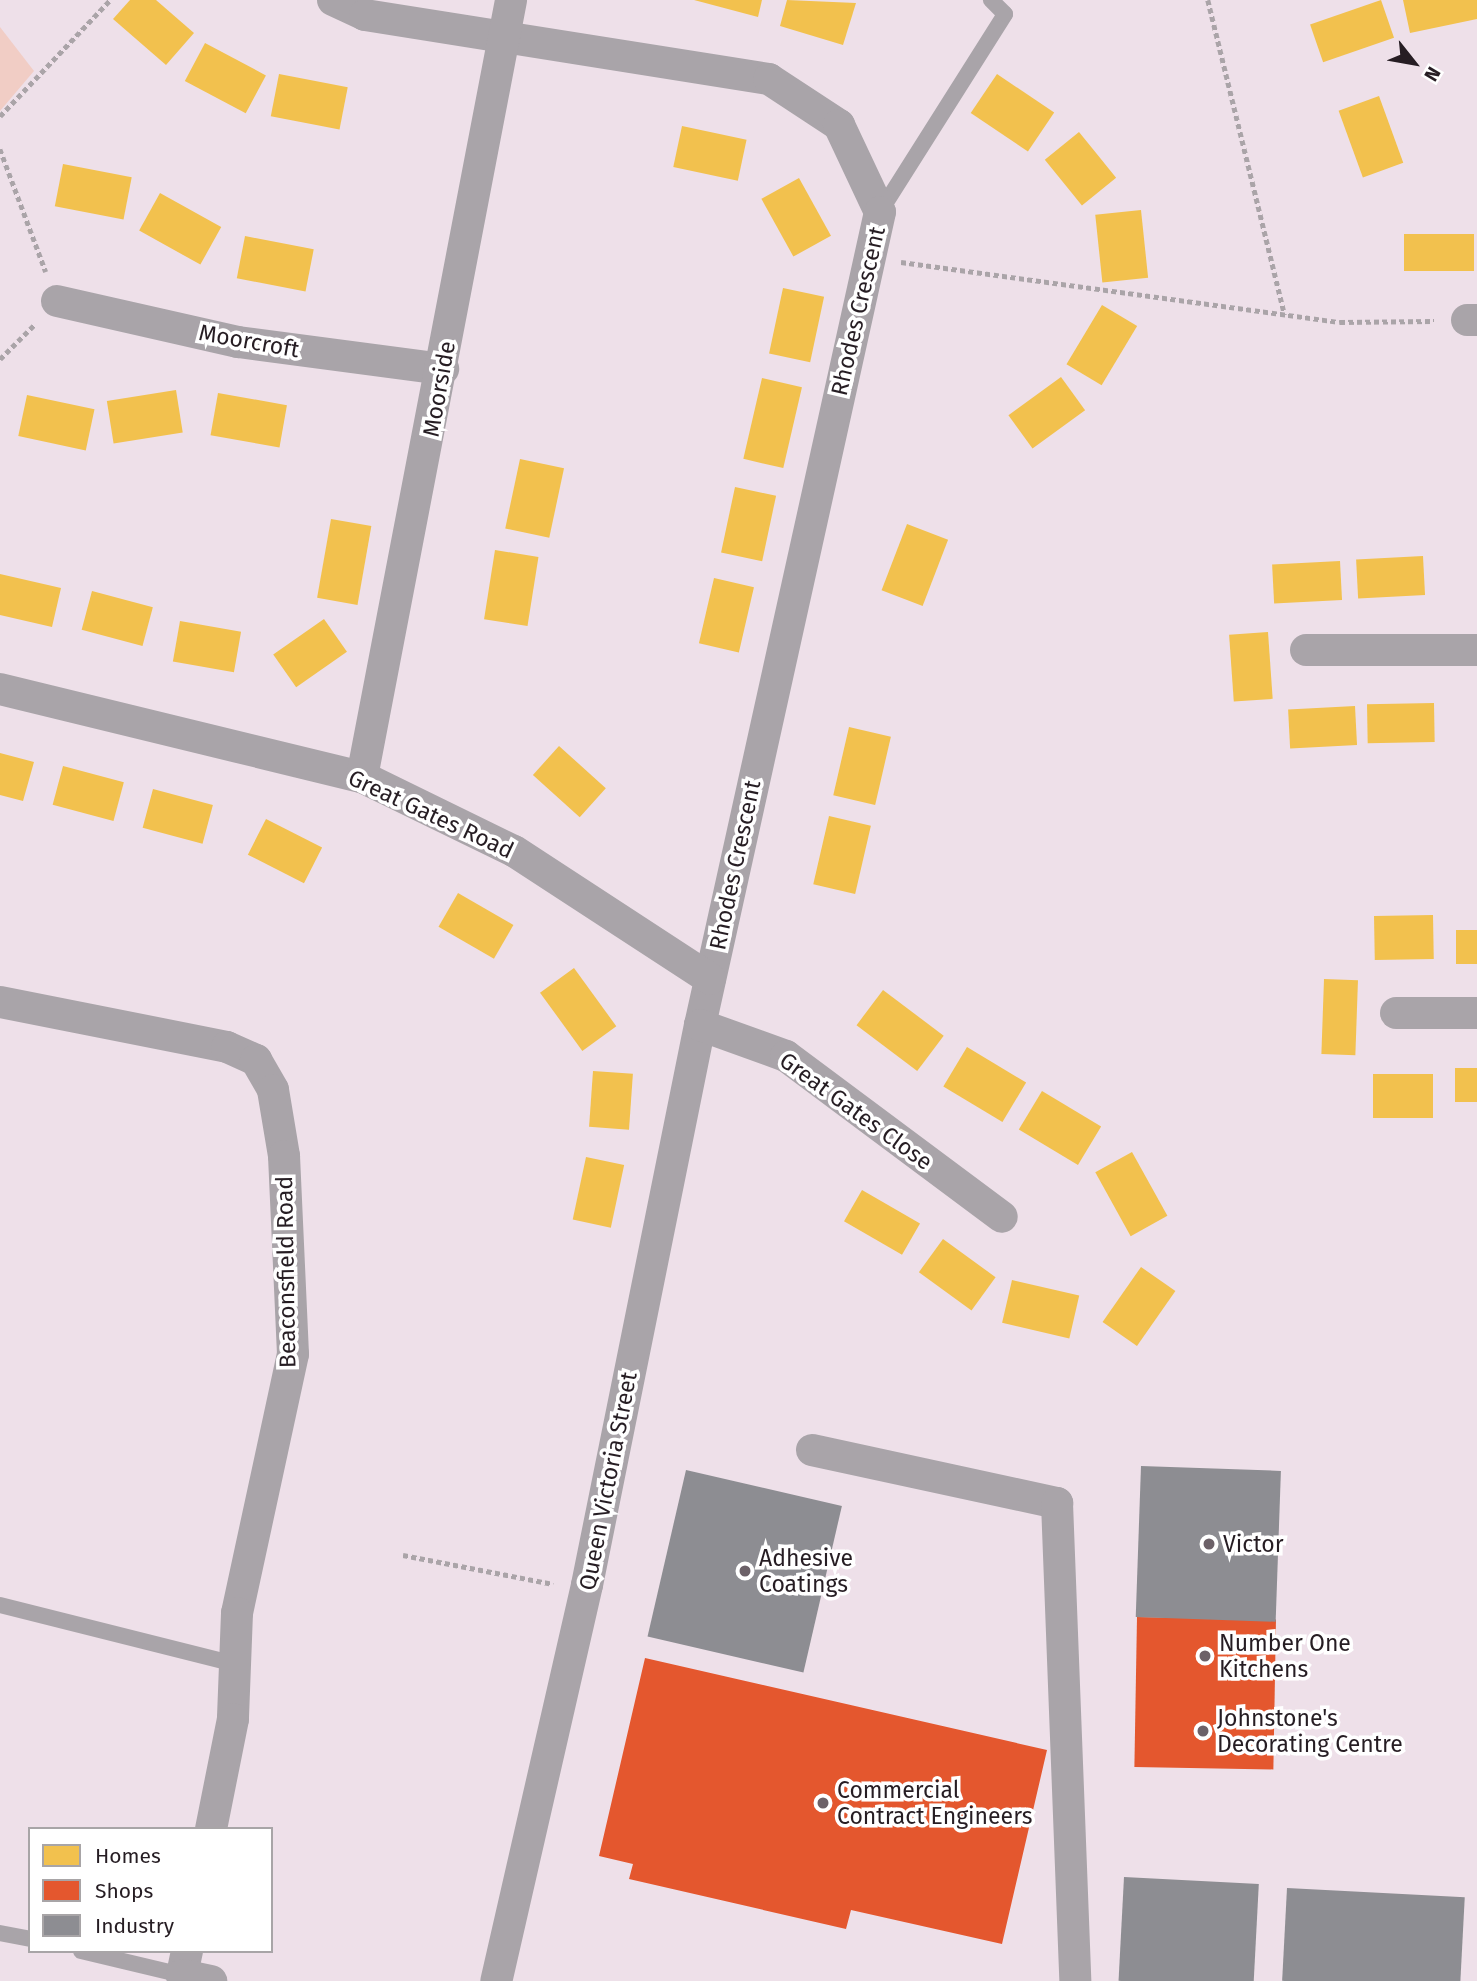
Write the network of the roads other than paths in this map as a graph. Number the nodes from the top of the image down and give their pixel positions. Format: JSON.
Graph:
{"nodes":[{"id":1,"x":333,"y":0,"type":"edge"},
{"id":2,"x":511,"y":0,"type":"edge"},
{"id":3,"x":991,"y":0,"type":"edge"},
{"id":4,"x":505,"y":37,"type":"junction"},
{"id":5,"x":880,"y":212,"type":"junction"},
{"id":6,"x":57,"y":300,"type":"road end"},
{"id":7,"x":443,"y":369,"type":"junction"},
{"id":8,"x":1306,"y":650,"type":"dead end"},
{"id":9,"x":1477,"y":650,"type":"edge"},
{"id":10,"x":0,"y":690,"type":"edge"},
{"id":11,"x":362,"y":777,"type":"junction"},
{"id":12,"x":710,"y":979,"type":"junction"},
{"id":13,"x":0,"y":1002,"type":"edge"},
{"id":14,"x":1396,"y":1013,"type":"dead end"},
{"id":15,"x":1477,"y":1013,"type":"edge"},
{"id":16,"x":700,"y":1025,"type":"junction"},
{"id":17,"x":1002,"y":1217,"type":"dead end"},
{"id":18,"x":812,"y":1450,"type":"dead end"},
{"id":19,"x":0,"y":1605,"type":"edge"},
{"id":20,"x":231,"y":1663,"type":"junction"},
{"id":21,"x":211,"y":1827,"type":"edge"},
{"id":22,"x":0,"y":1933,"type":"edge"},
{"id":23,"x":28,"y":1940,"type":"edge"},
{"id":24,"x":93,"y":1953,"type":"edge"},
{"id":25,"x":193,"y":1969,"type":"edge"},
{"id":26,"x":496,"y":1981,"type":"edge"},
{"id":27,"x":1075,"y":1981,"type":"edge"}],
"edges":[{"from":1,"to":4,"type":"street","name":"Rhodes Crescent"},
{"from":2,"to":4,"type":"street","name":"Moorside"},
{"from":3,"to":5,"type":"lane"},
{"from":4,"to":5,"type":"street","name":"Rhodes Crescent"},
{"from":4,"to":7,"type":"street","name":"Moorside"},
{"from":5,"to":12,"type":"street","name":"Rhodes Crescent"},
{"from":6,"to":7,"type":"street","name":"Moorcroft"},
{"from":7,"to":11,"type":"street","name":"Moorside"},
{"from":8,"to":9,"type":"street"},
{"from":10,"to":11,"type":"street","name":"Great Gates Road"},
{"from":11,"to":12,"type":"street","name":"Great Gates Road"},
{"from":12,"to":16,"type":"street","name":"Queen Victoria Street"},
{"from":13,"to":20,"type":"street","name":"Beaconsfield Road"},
{"from":14,"to":15,"type":"street"},
{"from":16,"to":17,"type":"street","name":"Great Gates Close"},
{"from":16,"to":26,"type":"street","name":"Queen Victoria Street"},
{"from":18,"to":27,"type":"street"},
{"from":19,"to":20,"type":"lane"},
{"from":20,"to":21,"type":"street","name":"Beaconsfield Road"},
{"from":22,"to":23,"type":"lane"},
{"from":24,"to":25,"type":"lane"}]}
